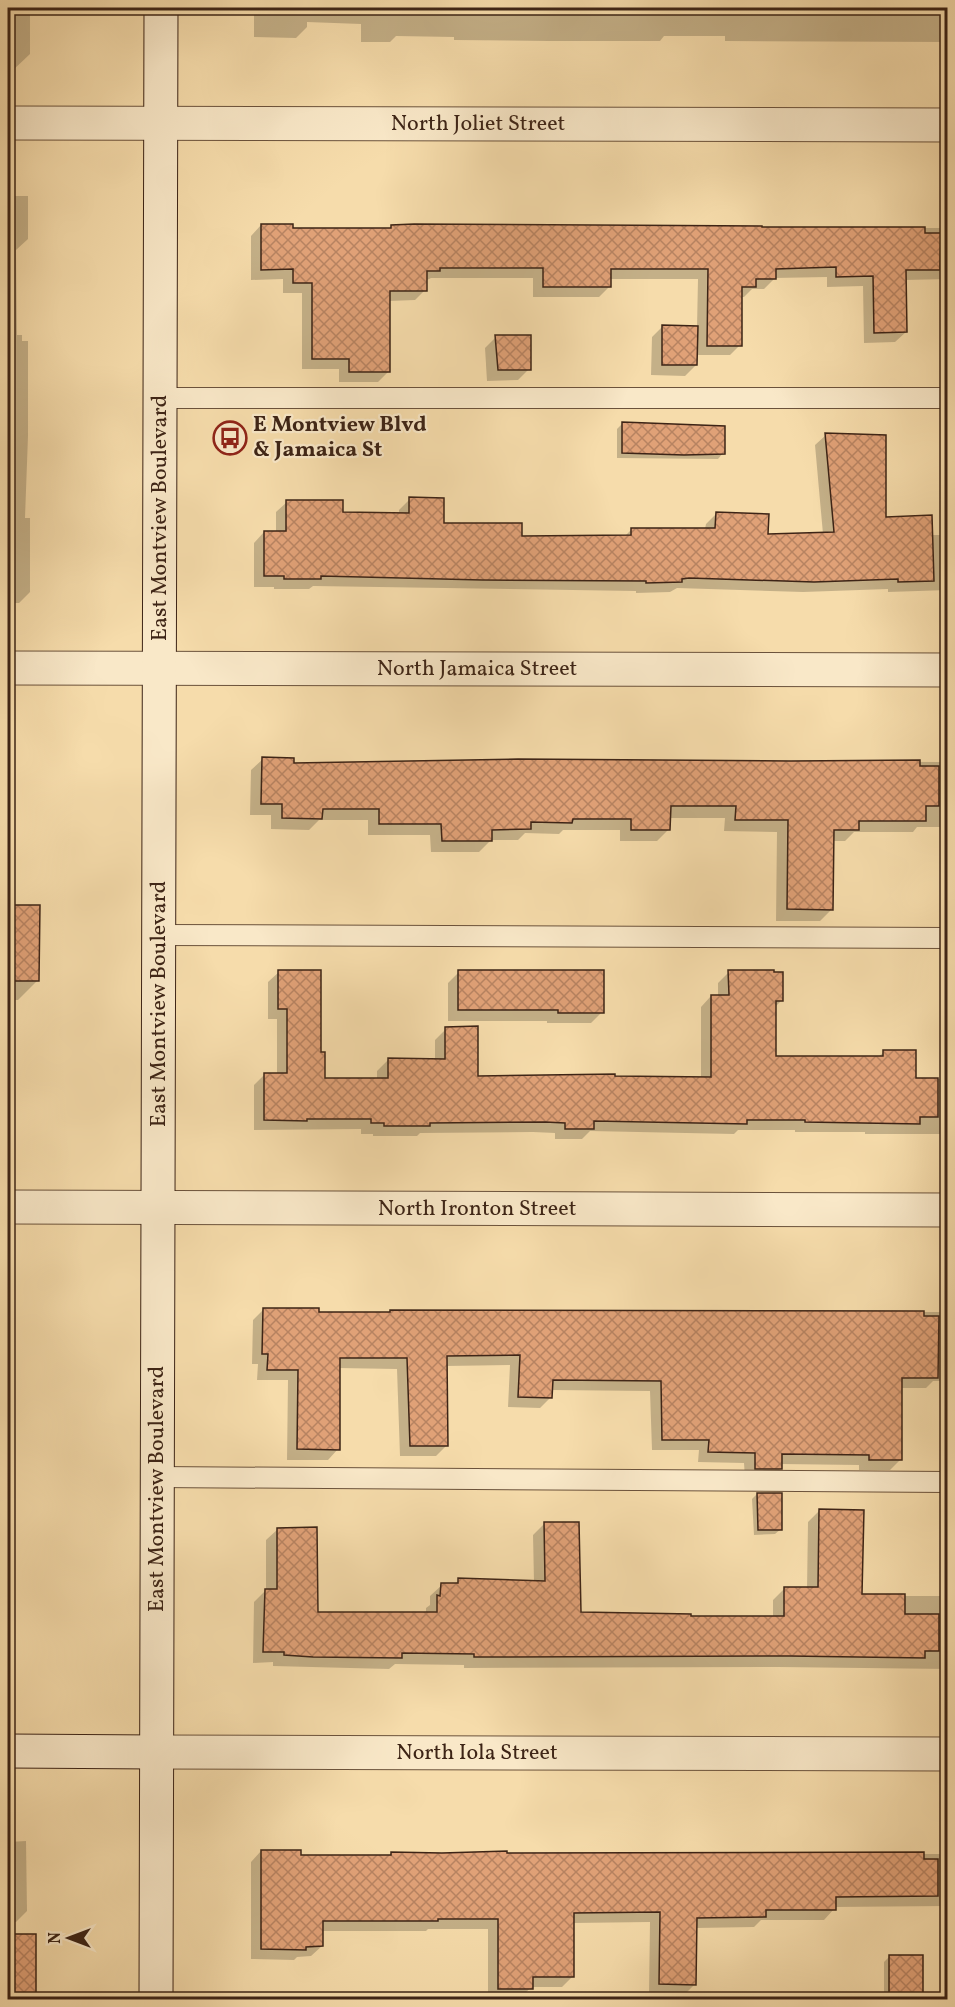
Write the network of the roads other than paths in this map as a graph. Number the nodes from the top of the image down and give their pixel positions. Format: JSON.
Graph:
{"nodes":[{"id":1,"x":161,"y":8,"type":"edge"},
{"id":2,"x":8,"y":123,"type":"edge"},
{"id":3,"x":161,"y":123,"type":"junction"},
{"id":4,"x":948,"y":125,"type":"edge"},
{"id":5,"x":160,"y":398,"type":"junction"},
{"id":6,"x":948,"y":398,"type":"edge"},
{"id":7,"x":8,"y":668,"type":"edge"},
{"id":8,"x":160,"y":669,"type":"junction"},
{"id":9,"x":948,"y":670,"type":"edge"},
{"id":10,"x":159,"y":935,"type":"junction"},
{"id":11,"x":948,"y":938,"type":"edge"},
{"id":12,"x":8,"y":1207,"type":"edge"},
{"id":13,"x":157,"y":1208,"type":"junction"},
{"id":14,"x":948,"y":1210,"type":"edge"},
{"id":15,"x":157,"y":1477,"type":"junction"},
{"id":16,"x":948,"y":1482,"type":"edge"},
{"id":17,"x":8,"y":1751,"type":"edge"},
{"id":18,"x":156,"y":1752,"type":"junction"},
{"id":19,"x":948,"y":1754,"type":"edge"},
{"id":20,"x":156,"y":2000,"type":"edge"}],
"edges":[{"from":1,"to":3,"type":"street","name":"East Montview Boulevard"},
{"from":2,"to":3,"type":"street","name":"North Joliet Street"},
{"from":3,"to":4,"type":"street","name":"North Joliet Street"},
{"from":3,"to":5,"type":"street","name":"East Montview Boulevard"},
{"from":5,"to":6,"type":"lane"},
{"from":5,"to":8,"type":"street","name":"East Montview Boulevard"},
{"from":7,"to":8,"type":"street","name":"North Jamaica Street"},
{"from":8,"to":9,"type":"street","name":"North Jamaica Street"},
{"from":8,"to":10,"type":"street","name":"East Montview Boulevard"},
{"from":10,"to":11,"type":"lane"},
{"from":10,"to":13,"type":"street","name":"East Montview Boulevard"},
{"from":12,"to":13,"type":"street","name":"North Ironton Street"},
{"from":13,"to":14,"type":"street","name":"North Ironton Street"},
{"from":13,"to":15,"type":"street","name":"East Montview Boulevard"},
{"from":15,"to":16,"type":"lane"},
{"from":15,"to":18,"type":"street","name":"East Montview Boulevard"},
{"from":17,"to":18,"type":"street","name":"North Iola Street"},
{"from":18,"to":19,"type":"street","name":"North Iola Street"},
{"from":18,"to":20,"type":"street","name":"East Montview Boulevard"}]}
